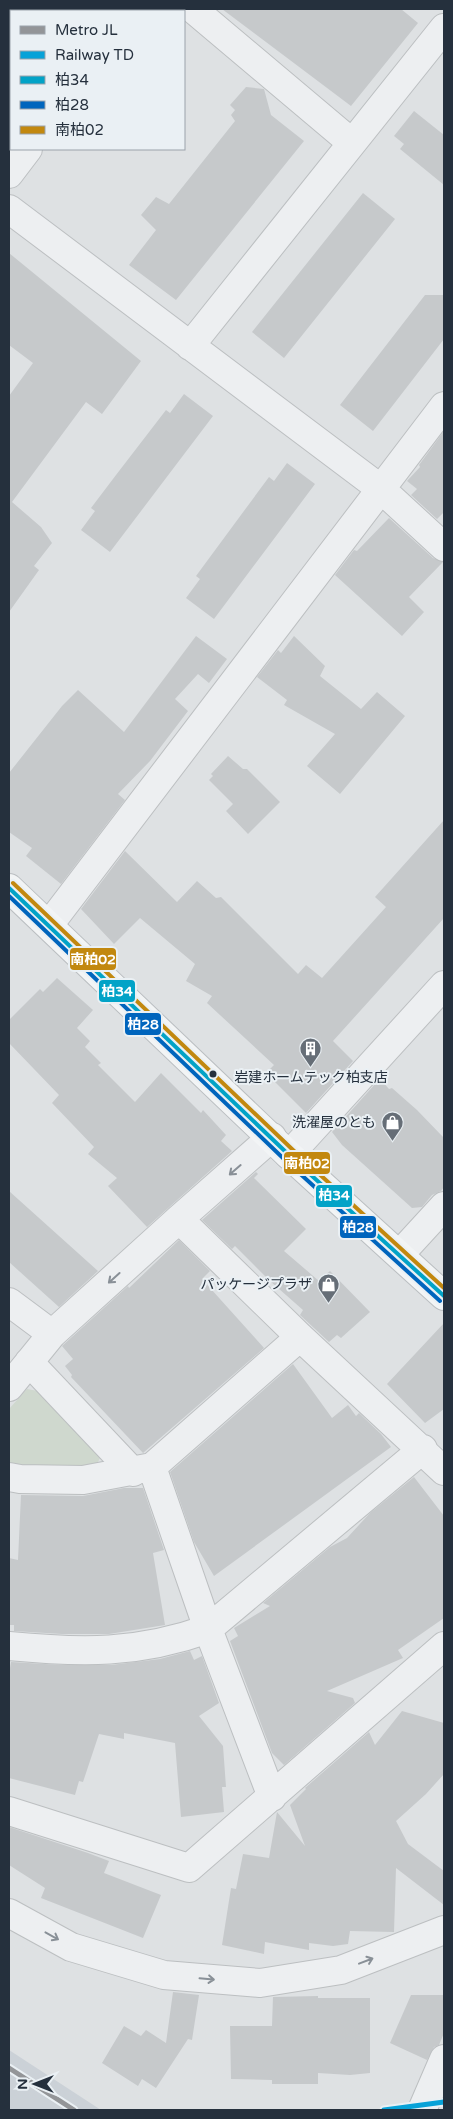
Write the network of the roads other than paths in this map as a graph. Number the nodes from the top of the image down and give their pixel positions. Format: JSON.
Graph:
{"nodes":[{"id":1,"x":193,"y":9,"type":"edge"},
{"id":2,"x":444,"y":28,"type":"edge"},
{"id":3,"x":352,"y":143,"type":"junction"},
{"id":4,"x":27,"y":150,"type":"edge"},
{"id":5,"x":9,"y":174,"type":"edge"},
{"id":6,"x":9,"y":209,"type":"edge"},
{"id":7,"x":190,"y":346,"type":"junction"},
{"id":8,"x":444,"y":406,"type":"edge"},
{"id":9,"x":381,"y":489,"type":"junction"},
{"id":10,"x":444,"y":547,"type":"edge"},
{"id":11,"x":9,"y":888,"type":"edge"},
{"id":12,"x":49,"y":925,"type":"junction"},
{"id":13,"x":444,"y":985,"type":"edge"},
{"id":14,"x":280,"y":1146,"type":"junction"},
{"id":15,"x":444,"y":1206,"type":"edge"},
{"id":16,"x":179,"y":1219,"type":"junction"},
{"id":17,"x":400,"y":1254,"type":"junction"},
{"id":18,"x":444,"y":1296,"type":"edge"},
{"id":19,"x":9,"y":1302,"type":"edge"},
{"id":20,"x":52,"y":1334,"type":"junction"},
{"id":21,"x":300,"y":1337,"type":"junction"},
{"id":22,"x":29,"y":1362,"type":"junction"},
{"id":23,"x":9,"y":1387,"type":"edge"},
{"id":24,"x":423,"y":1449,"type":"junction"},
{"id":25,"x":142,"y":1470,"type":"junction"},
{"id":26,"x":444,"y":1471,"type":"edge"},
{"id":27,"x":9,"y":1477,"type":"edge"},
{"id":28,"x":208,"y":1629,"type":"junction"},
{"id":29,"x":9,"y":1646,"type":"edge"},
{"id":30,"x":444,"y":1646,"type":"edge"},
{"id":31,"x":272,"y":1797,"type":"junction"},
{"id":32,"x":9,"y":1811,"type":"edge"},
{"id":33,"x":9,"y":1913,"type":"edge"},
{"id":34,"x":444,"y":1930,"type":"edge"},
{"id":35,"x":444,"y":2059,"type":"edge"},
{"id":36,"x":422,"y":2110,"type":"edge"}],
"edges":[{"from":1,"to":3,"type":"street"},
{"from":2,"to":3,"type":"street"},
{"from":3,"to":7,"type":"street"},
{"from":4,"to":5,"type":"street"},
{"from":6,"to":7,"type":"street"},
{"from":7,"to":9,"type":"street"},
{"from":8,"to":9,"type":"street"},
{"from":9,"to":10,"type":"street"},
{"from":9,"to":12,"type":"street"},
{"from":11,"to":12,"type":"main road"},
{"from":12,"to":14,"type":"main road"},
{"from":13,"to":14,"type":"street"},
{"from":14,"to":16,"type":"street","one_way":true},
{"from":14,"to":17,"type":"main road"},
{"from":15,"to":17,"type":"street"},
{"from":16,"to":20,"type":"street","one_way":true},
{"from":16,"to":21,"type":"street"},
{"from":17,"to":18,"type":"main road"},
{"from":19,"to":20,"type":"street"},
{"from":20,"to":22,"type":"street"},
{"from":21,"to":24,"type":"street"},
{"from":21,"to":25,"type":"street"},
{"from":22,"to":23,"type":"street"},
{"from":22,"to":25,"type":"street"},
{"from":24,"to":26,"type":"street"},
{"from":24,"to":28,"type":"street"},
{"from":25,"to":27,"type":"street"},
{"from":25,"to":28,"type":"street"},
{"from":28,"to":29,"type":"street"},
{"from":28,"to":31,"type":"street"},
{"from":30,"to":31,"type":"street"},
{"from":31,"to":32,"type":"street"},
{"from":33,"to":34,"type":"street","one_way":true},
{"from":35,"to":36,"type":"street"}]}
